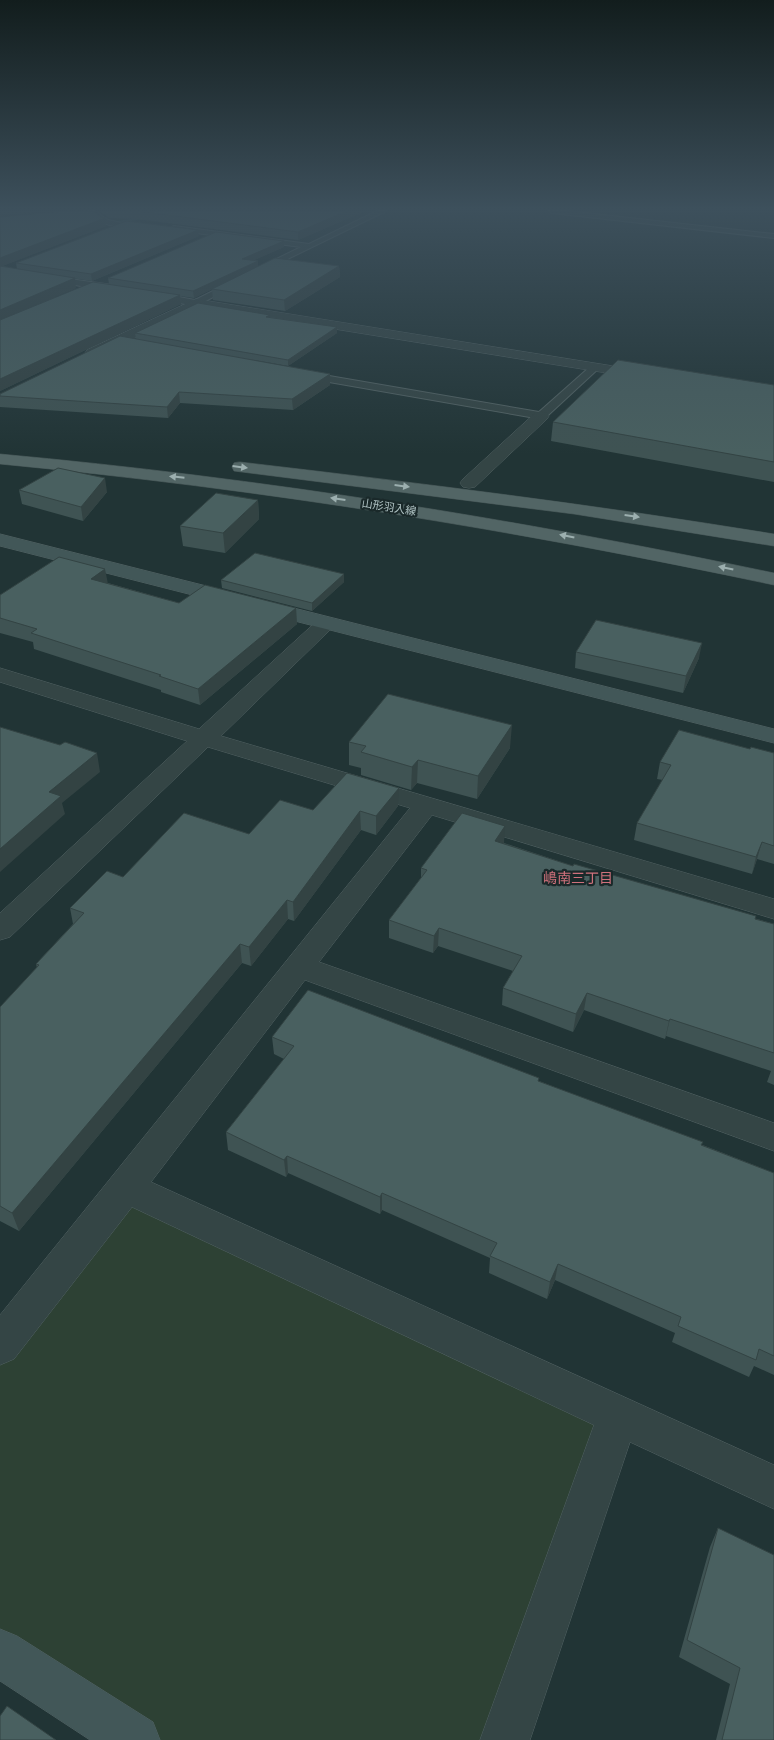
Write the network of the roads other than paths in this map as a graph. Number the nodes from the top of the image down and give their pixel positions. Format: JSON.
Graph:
{"nodes":[{"id":1,"x":218,"y":292,"type":"edge"},
{"id":2,"x":150,"y":295,"type":"edge"},
{"id":3,"x":196,"y":303,"type":"junction"},
{"id":4,"x":116,"y":341,"type":"junction"},
{"id":5,"x":135,"y":345,"type":"edge"},
{"id":6,"x":80,"y":359,"type":"edge"},
{"id":7,"x":595,"y":367,"type":"junction"},
{"id":8,"x":299,"y":374,"type":"edge"},
{"id":9,"x":661,"y":378,"type":"edge"},
{"id":10,"x":541,"y":416,"type":"junction"},
{"id":11,"x":0,"y":444,"type":"edge"},
{"id":12,"x":142,"y":456,"type":"dead end"},
{"id":13,"x":0,"y":459,"type":"edge"},
{"id":14,"x":220,"y":465,"type":"dead end"},
{"id":15,"x":468,"y":483,"type":"dead end"},
{"id":16,"x":0,"y":540,"type":"edge"},
{"id":17,"x":774,"y":540,"type":"edge"},
{"id":18,"x":774,"y":579,"type":"edge"},
{"id":19,"x":326,"y":623,"type":"junction"},
{"id":20,"x":2,"y":678,"type":"edge"},
{"id":21,"x":774,"y":736,"type":"edge"},
{"id":22,"x":203,"y":738,"type":"junction"},
{"id":23,"x":426,"y":805,"type":"junction"},
{"id":24,"x":774,"y":909,"type":"edge"},
{"id":25,"x":0,"y":930,"type":"edge"},
{"id":26,"x":298,"y":966,"type":"junction"},
{"id":27,"x":774,"y":1138,"type":"edge"},
{"id":28,"x":126,"y":1187,"type":"junction"},
{"id":29,"x":0,"y":1346,"type":"edge"},
{"id":30,"x":618,"y":1415,"type":"junction"},
{"id":31,"x":774,"y":1487,"type":"edge"},
{"id":32,"x":0,"y":1653,"type":"edge"},
{"id":33,"x":135,"y":1740,"type":"edge"},
{"id":34,"x":505,"y":1740,"type":"edge"}],
"edges":[{"from":1,"to":3,"type":"lane"},
{"from":2,"to":3,"type":"lane"},
{"from":3,"to":4,"type":"street"},
{"from":3,"to":7,"type":"street"},
{"from":4,"to":5,"type":"lane"},
{"from":4,"to":6,"type":"street"},
{"from":7,"to":9,"type":"street"},
{"from":7,"to":10,"type":"lane"},
{"from":8,"to":10,"type":"lane"},
{"from":10,"to":15,"type":"street"},
{"from":11,"to":12,"type":"main road"},
{"from":18,"to":13,"type":"main road","name":"山形羽入線","one_way":true},
{"from":14,"to":17,"type":"main road","name":"山形羽入線","one_way":true},
{"from":16,"to":19,"type":"street"},
{"from":19,"to":21,"type":"street"},
{"from":19,"to":22,"type":"street"},
{"from":20,"to":22,"type":"street"},
{"from":22,"to":23,"type":"street"},
{"from":22,"to":25,"type":"street"},
{"from":23,"to":24,"type":"street"},
{"from":23,"to":26,"type":"street"},
{"from":26,"to":27,"type":"street"},
{"from":26,"to":28,"type":"street"},
{"from":28,"to":29,"type":"street"},
{"from":28,"to":30,"type":"street"},
{"from":30,"to":31,"type":"street"},
{"from":30,"to":34,"type":"street"},
{"from":32,"to":33,"type":"street"}]}
